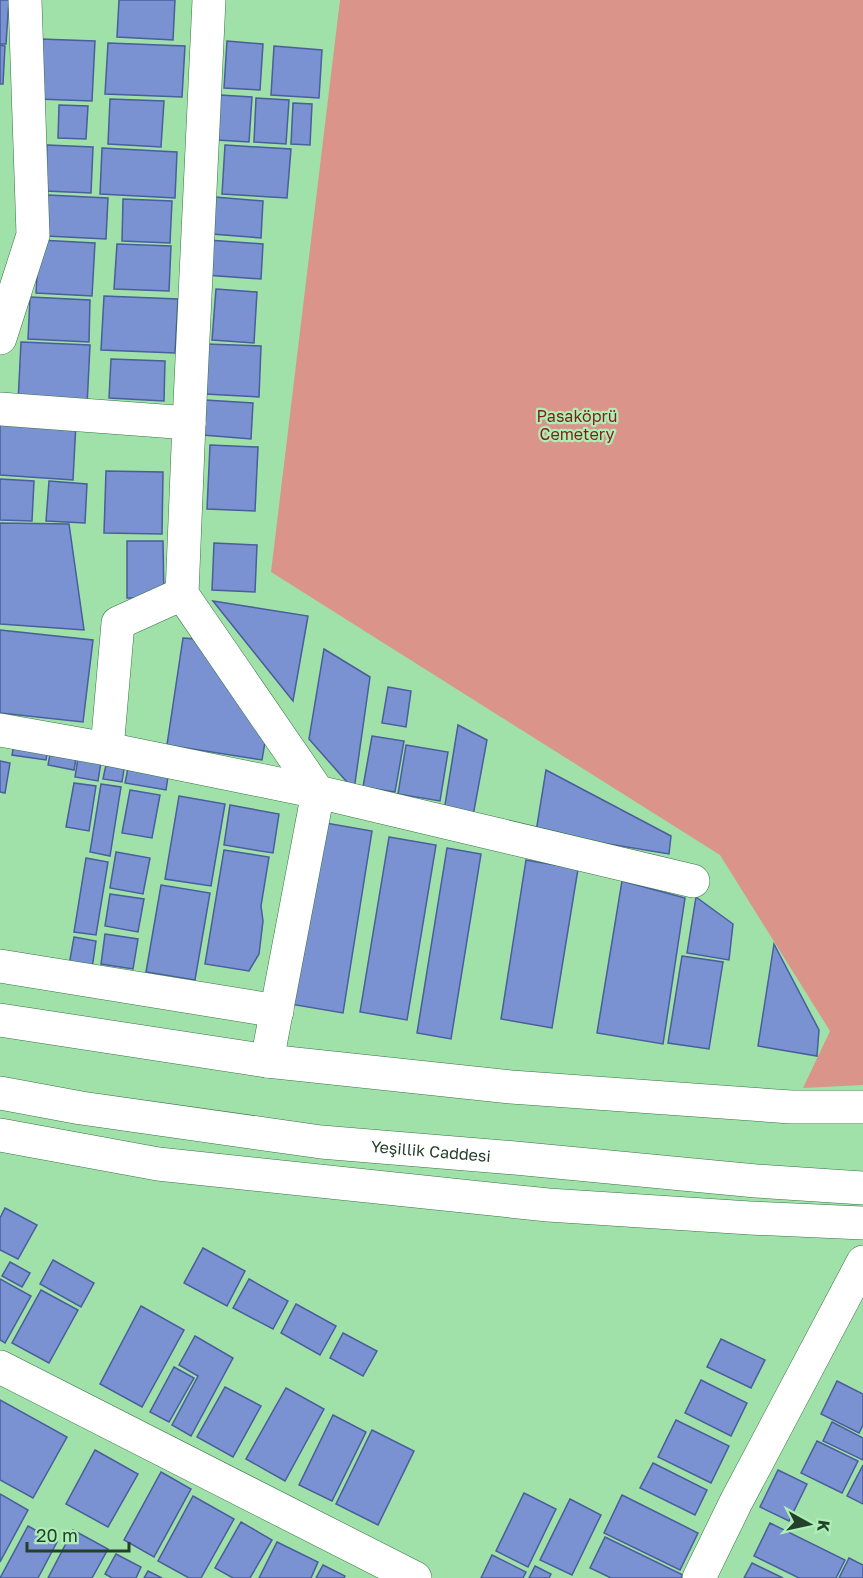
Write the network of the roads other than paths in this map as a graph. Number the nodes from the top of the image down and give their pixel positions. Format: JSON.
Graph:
{"nodes":[{"id":1,"x":25,"y":0,"type":"edge"},
{"id":2,"x":209,"y":0,"type":"edge"},
{"id":3,"x":0,"y":338,"type":"edge"},
{"id":4,"x":0,"y":409,"type":"edge"},
{"id":5,"x":189,"y":423,"type":"junction"},
{"id":6,"x":182,"y":594,"type":"junction"},
{"id":7,"x":0,"y":730,"type":"edge"},
{"id":8,"x":107,"y":749,"type":"junction"},
{"id":9,"x":318,"y":792,"type":"junction"},
{"id":10,"x":693,"y":881,"type":"dead end"},
{"id":11,"x":0,"y":966,"type":"edge"},
{"id":12,"x":277,"y":1011,"type":"junction"},
{"id":13,"x":0,"y":1020,"type":"edge"},
{"id":14,"x":267,"y":1061,"type":"junction"},
{"id":15,"x":0,"y":1093,"type":"edge"},
{"id":16,"x":863,"y":1107,"type":"edge"},
{"id":17,"x":7,"y":1140,"type":"edge"},
{"id":18,"x":863,"y":1188,"type":"edge"},
{"id":19,"x":863,"y":1223,"type":"edge"},
{"id":20,"x":863,"y":1262,"type":"edge"},
{"id":21,"x":0,"y":1367,"type":"edge"},
{"id":22,"x":367,"y":1567,"type":"edge"},
{"id":23,"x":415,"y":1578,"type":"edge"},
{"id":24,"x":699,"y":1578,"type":"edge"}],
"edges":[{"from":1,"to":3,"type":"main road"},
{"from":2,"to":5,"type":"main road"},
{"from":4,"to":5,"type":"main road"},
{"from":5,"to":6,"type":"main road"},
{"from":6,"to":8,"type":"main road"},
{"from":6,"to":9,"type":"main road"},
{"from":7,"to":8,"type":"main road"},
{"from":8,"to":9,"type":"main road"},
{"from":9,"to":10,"type":"main road"},
{"from":9,"to":12,"type":"main road"},
{"from":11,"to":12,"type":"main road"},
{"from":12,"to":14,"type":"main road"},
{"from":13,"to":14,"type":"main road"},
{"from":14,"to":16,"type":"main road"},
{"from":15,"to":18,"type":"main road","name":"Yeşillik Caddesi"},
{"from":17,"to":19,"type":"main road"},
{"from":20,"to":24,"type":"main road"},
{"from":21,"to":22,"type":"main road"},
{"from":22,"to":23,"type":"main road"}]}
